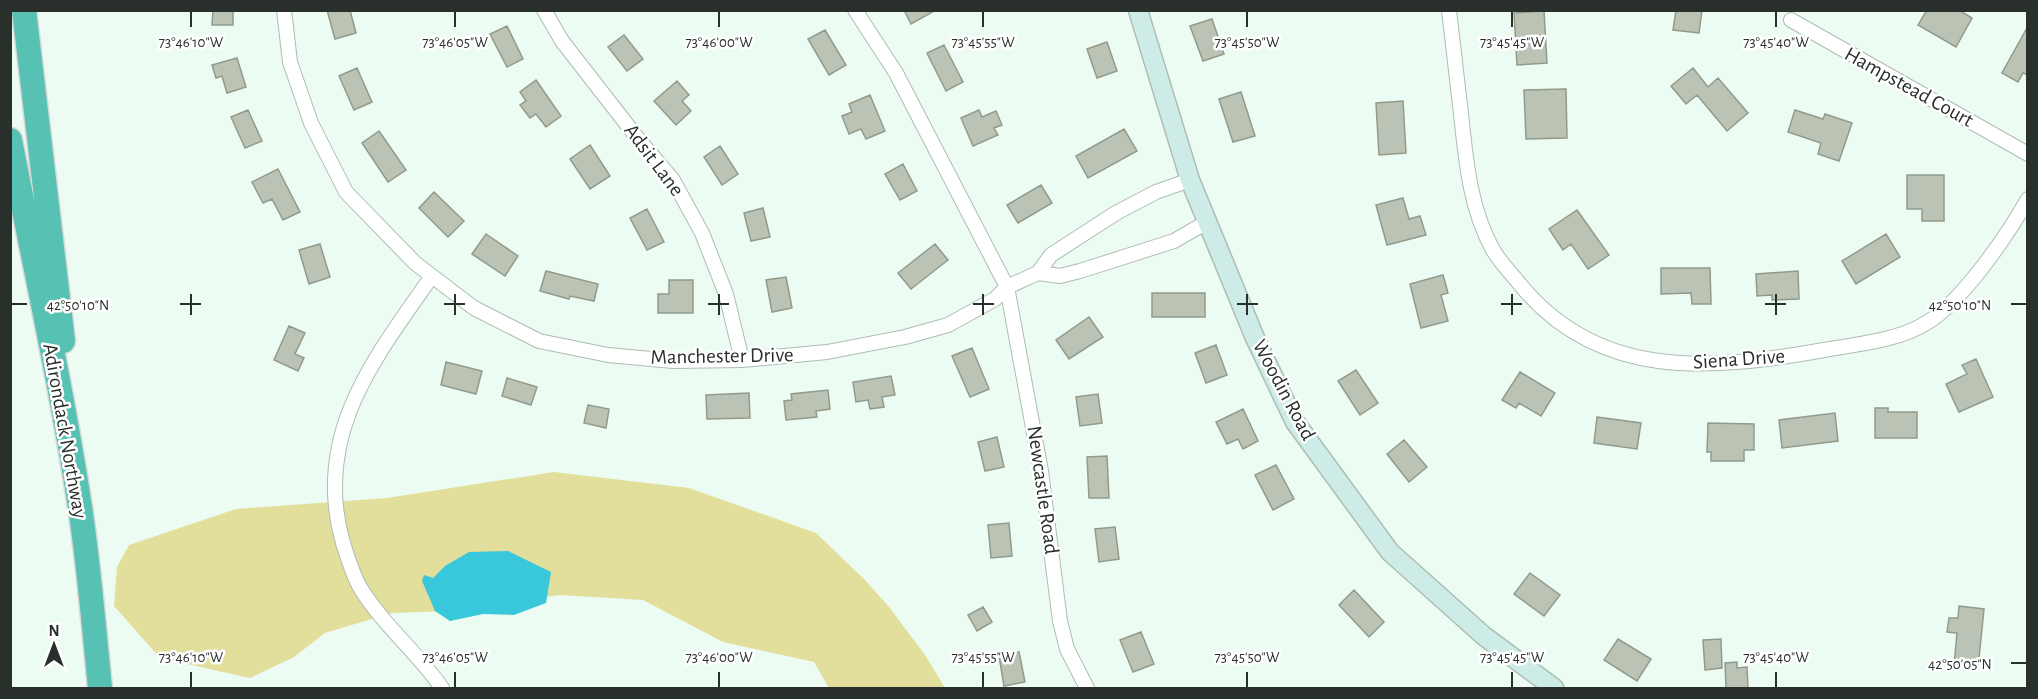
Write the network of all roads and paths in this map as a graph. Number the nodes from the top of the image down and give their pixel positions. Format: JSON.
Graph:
{"nodes":[{"id":1,"x":24,"y":10,"type":"edge"},
{"id":2,"x":284,"y":10,"type":"edge"},
{"id":3,"x":544,"y":10,"type":"edge"},
{"id":4,"x":855,"y":10,"type":"edge"},
{"id":5,"x":1138,"y":10,"type":"edge"},
{"id":6,"x":1449,"y":10,"type":"edge"},
{"id":7,"x":1791,"y":20,"type":"dead end"},
{"id":8,"x":10,"y":140,"type":"edge"},
{"id":9,"x":2028,"y":154,"type":"edge"},
{"id":10,"x":1190,"y":180,"type":"junction"},
{"id":11,"x":2028,"y":200,"type":"edge"},
{"id":12,"x":1207,"y":222,"type":"junction"},
{"id":13,"x":1038,"y":273,"type":"junction"},
{"id":14,"x":432,"y":276,"type":"junction"},
{"id":15,"x":1007,"y":287,"type":"junction"},
{"id":16,"x":742,"y":360,"type":"junction"},
{"id":17,"x":71,"y":451,"type":"junction"},
{"id":18,"x":100,"y":688,"type":"edge"},
{"id":19,"x":442,"y":688,"type":"edge"},
{"id":20,"x":1087,"y":688,"type":"edge"},
{"id":21,"x":1554,"y":688,"type":"edge"}],
"edges":[{"from":1,"to":17,"type":"highway"},
{"from":2,"to":14,"type":"street","name":"Manchester Drive"},
{"from":3,"to":16,"type":"street","name":"Adsit Lane"},
{"from":4,"to":15,"type":"street"},
{"from":5,"to":10,"type":"street","name":"Woodin Road"},
{"from":6,"to":11,"type":"street","name":"Siena Drive"},
{"from":7,"to":9,"type":"street","name":"Hampstead Court"},
{"from":8,"to":17,"type":"highway","name":"Adirondack Northway"},
{"from":10,"to":12,"type":"street","name":"Woodin Road"},
{"from":10,"to":13,"type":"street","name":"Manchester Drive"},
{"from":12,"to":13,"type":"street","name":"Manchester Drive"},
{"from":12,"to":21,"type":"street","name":"Woodin Road"},
{"from":13,"to":15,"type":"street","name":"Manchester Drive"},
{"from":14,"to":16,"type":"street","name":"Manchester Drive"},
{"from":14,"to":19,"type":"street"},
{"from":15,"to":16,"type":"street","name":"Manchester Drive"},
{"from":15,"to":20,"type":"street","name":"Newcastle Road"},
{"from":17,"to":18,"type":"highway","name":"Adirondack Northway"}]}
